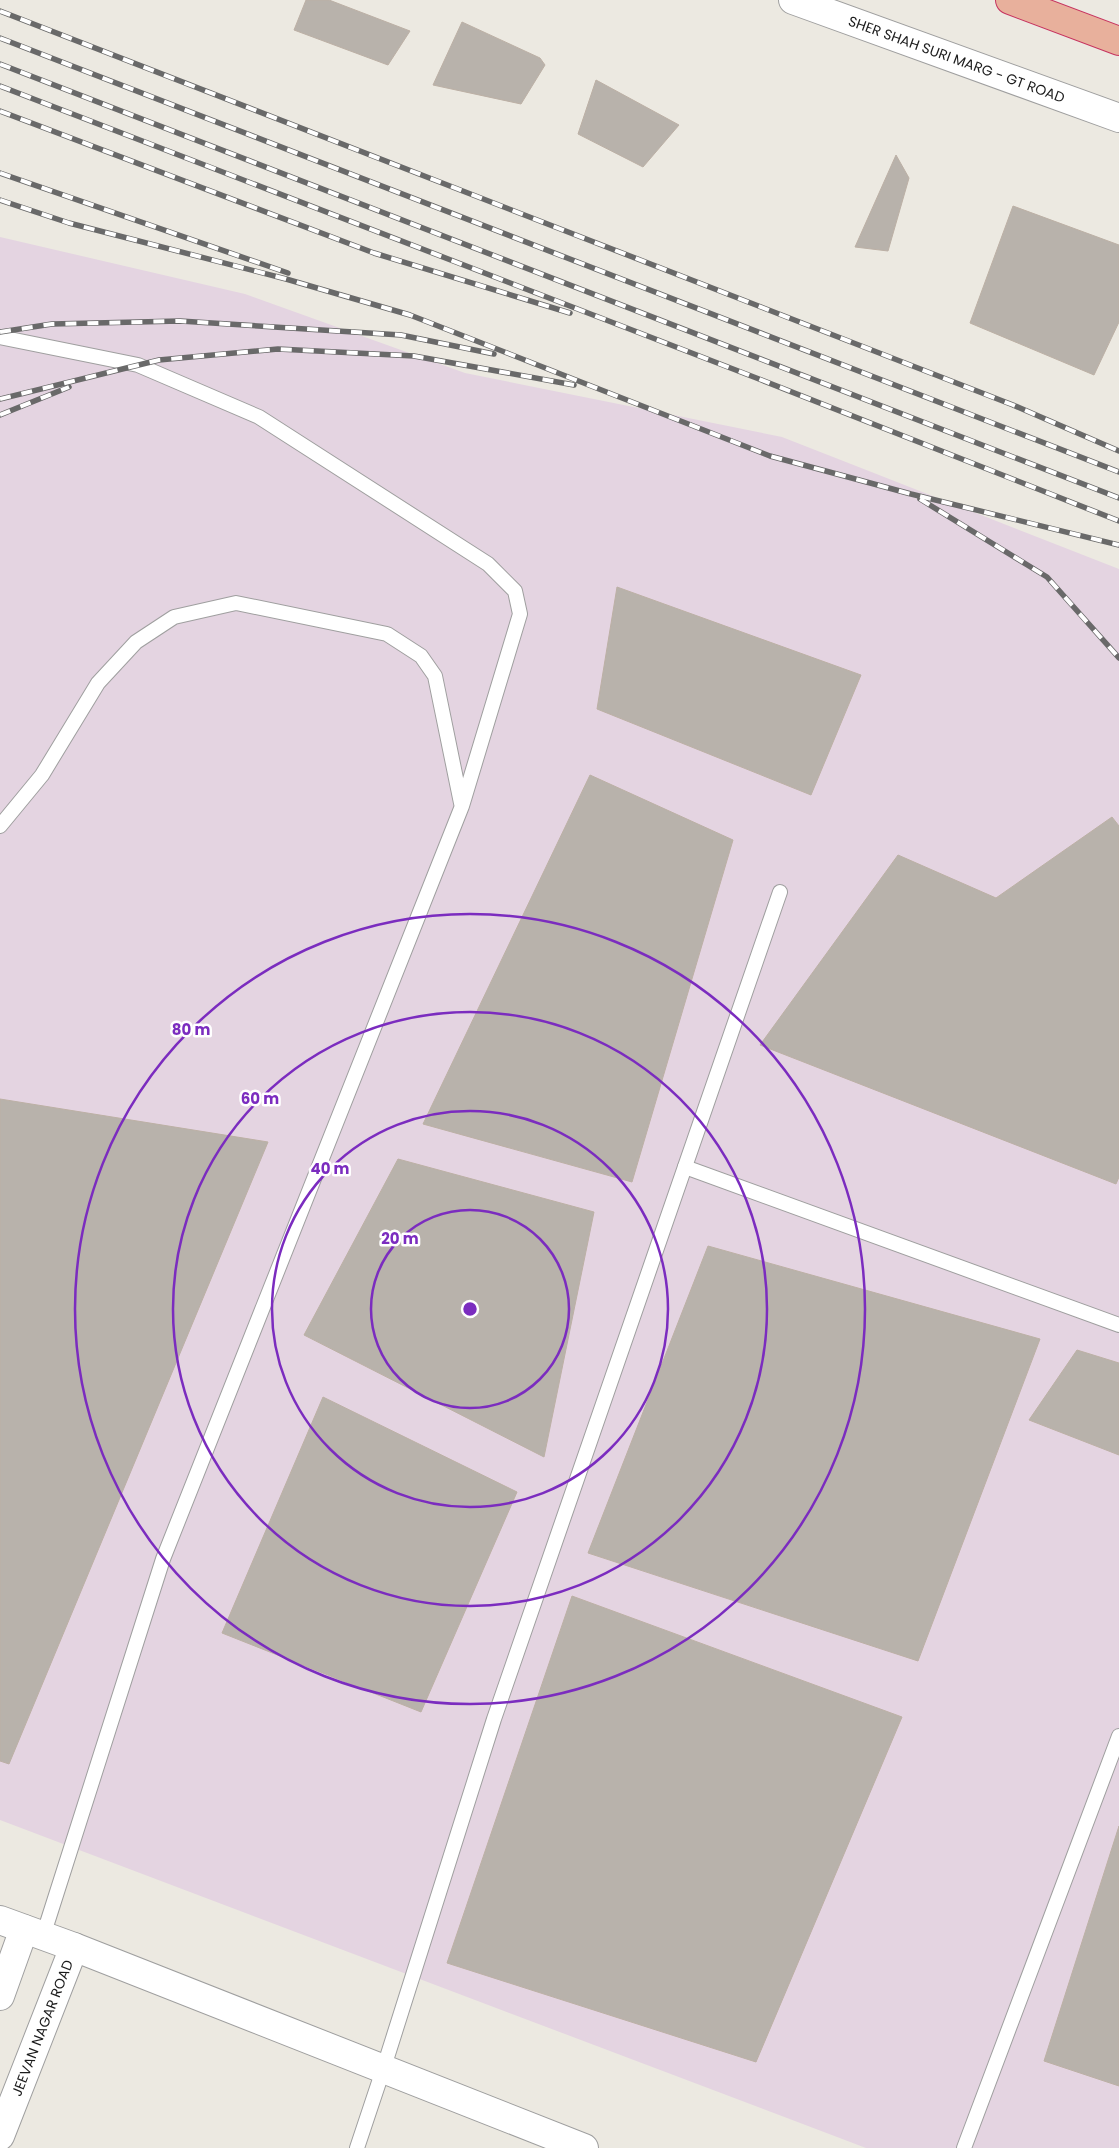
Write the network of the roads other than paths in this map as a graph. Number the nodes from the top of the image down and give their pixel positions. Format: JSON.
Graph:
{"nodes":[{"id":1,"x":793,"y":0,"type":"edge"},
{"id":2,"x":1010,"y":0,"type":"edge"},
{"id":3,"x":1119,"y":40,"type":"edge"},
{"id":4,"x":1119,"y":118,"type":"edge"},
{"id":5,"x":0,"y":337,"type":"edge"},
{"id":6,"x":462,"y":806,"type":"junction"},
{"id":7,"x":0,"y":826,"type":"edge"},
{"id":8,"x":780,"y":892,"type":"dead end"},
{"id":9,"x":685,"y":1167,"type":"junction"},
{"id":10,"x":1119,"y":1325,"type":"edge"},
{"id":11,"x":1119,"y":1736,"type":"edge"},
{"id":12,"x":22,"y":1928,"type":"edge"},
{"id":13,"x":74,"y":1946,"type":"junction"},
{"id":14,"x":0,"y":1996,"type":"edge"},
{"id":15,"x":383,"y":2070,"type":"junction"},
{"id":16,"x":0,"y":2136,"type":"edge"},
{"id":17,"x":356,"y":2148,"type":"edge"},
{"id":18,"x":584,"y":2148,"type":"edge"},
{"id":19,"x":964,"y":2148,"type":"edge"}],
"edges":[{"from":1,"to":4,"type":"street","name":"SHER SHAH SURI MARG - GT ROAD"},
{"from":2,"to":3,"type":"highway"},
{"from":5,"to":6,"type":"lane"},
{"from":6,"to":7,"type":"lane"},
{"from":6,"to":12,"type":"lane"},
{"from":8,"to":9,"type":"lane"},
{"from":9,"to":10,"type":"lane"},
{"from":9,"to":15,"type":"lane"},
{"from":11,"to":19,"type":"lane"},
{"from":12,"to":13,"type":"street"},
{"from":12,"to":14,"type":"street"},
{"from":13,"to":15,"type":"street"},
{"from":13,"to":16,"type":"street","name":"JEEVAN NAGAR ROAD"},
{"from":15,"to":17,"type":"lane"},
{"from":15,"to":18,"type":"street"}]}
